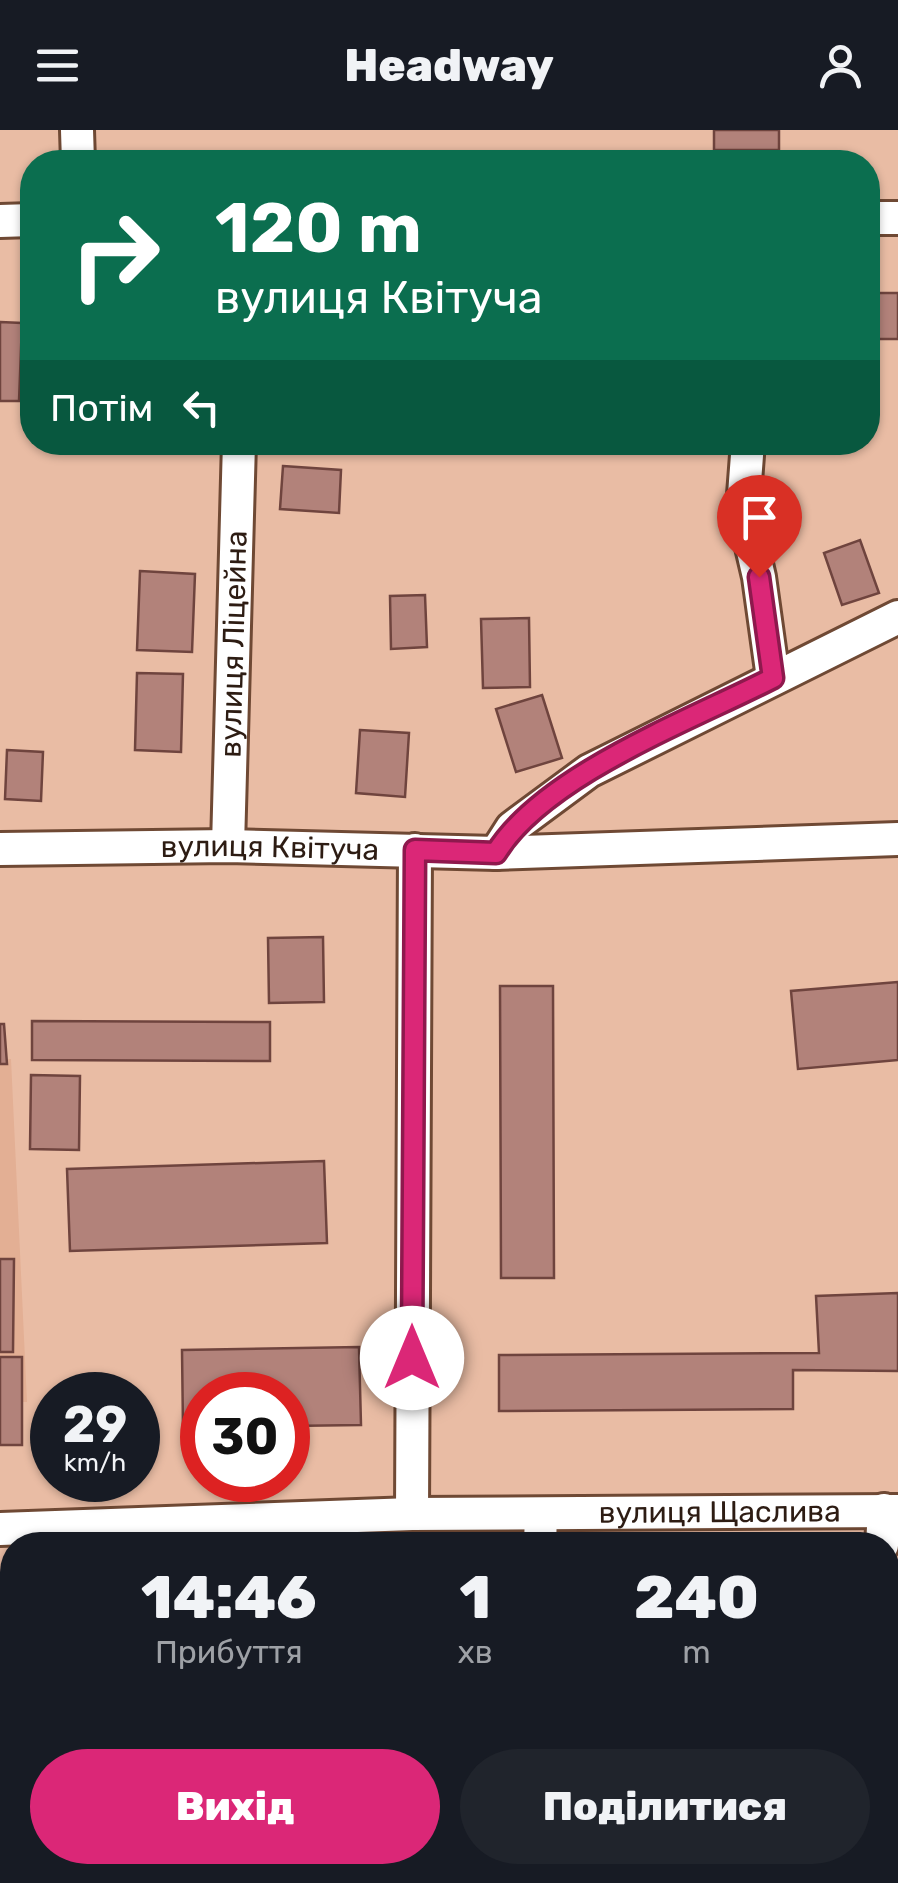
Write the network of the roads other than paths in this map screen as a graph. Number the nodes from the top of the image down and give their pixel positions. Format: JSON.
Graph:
{"nodes":[{"id":1,"x":239,"y":455,"type":"edge"},
{"id":2,"x":747,"y":455,"type":"edge"},
{"id":3,"x":898,"y":617,"type":"edge"},
{"id":4,"x":773,"y":678,"type":"junction"},
{"id":5,"x":898,"y":838,"type":"edge"},
{"id":6,"x":228,"y":846,"type":"junction"},
{"id":7,"x":0,"y":849,"type":"edge"},
{"id":8,"x":415,"y":850,"type":"junction"},
{"id":9,"x":496,"y":853,"type":"junction"},
{"id":10,"x":891,"y":1511,"type":"edge"},
{"id":11,"x":412,"y":1514,"type":"junction"},
{"id":12,"x":0,"y":1528,"type":"edge"},
{"id":13,"x":541,"y":1530,"type":"edge"},
{"id":14,"x":51,"y":1532,"type":"edge"},
{"id":15,"x":158,"y":1532,"type":"edge"}],
"edges":[{"from":1,"to":6,"type":"street","name":"вулиця Ліцейна"},
{"from":2,"to":4,"type":"street"},
{"from":3,"to":4,"type":"street"},
{"from":4,"to":9,"type":"street"},
{"from":5,"to":9,"type":"street","name":"вулиця Квітуча"},
{"from":6,"to":7,"type":"street","name":"вулиця Квітуча"},
{"from":6,"to":8,"type":"street","name":"вулиця Квітуча"},
{"from":8,"to":9,"type":"street","name":"вулиця Квітуча"},
{"from":8,"to":11,"type":"street"},
{"from":10,"to":13,"type":"street","name":"вулиця Щаслива"},
{"from":11,"to":13,"type":"street","name":"вулиця Щаслива"},
{"from":11,"to":15,"type":"street","name":"вулиця Щаслива"},
{"from":12,"to":14,"type":"street","name":"вулиця Щаслива"}]}
